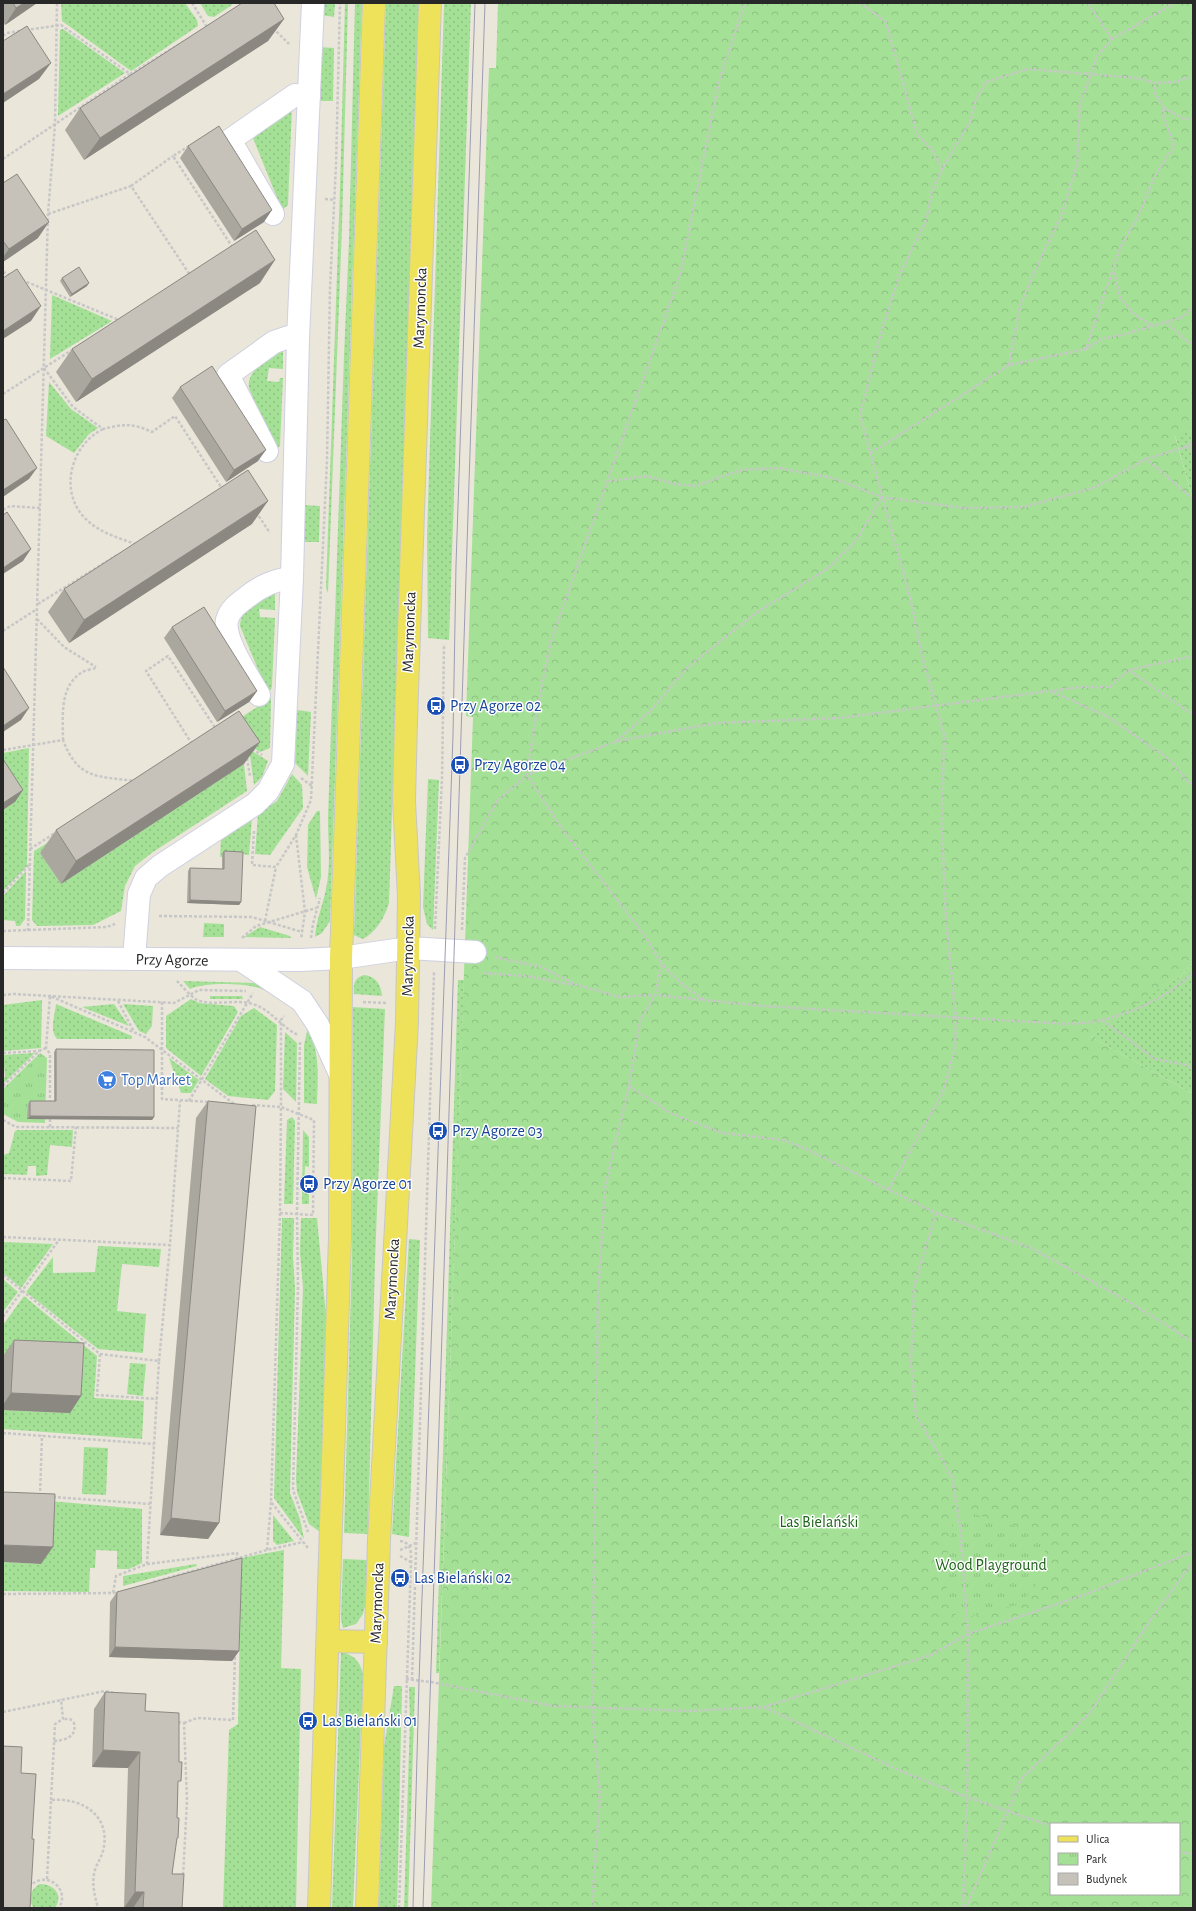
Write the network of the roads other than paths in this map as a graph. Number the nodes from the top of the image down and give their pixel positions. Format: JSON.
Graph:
{"nodes":[{"id":1,"x":313,"y":3,"type":"edge"},
{"id":2,"x":374,"y":3,"type":"edge"},
{"id":3,"x":430,"y":3,"type":"edge"},
{"id":4,"x":309,"y":96,"type":"junction"},
{"id":5,"x":273,"y":214,"type":"dead end"},
{"id":6,"x":298,"y":339,"type":"junction"},
{"id":7,"x":267,"y":451,"type":"edge"},
{"id":8,"x":292,"y":578,"type":"junction"},
{"id":9,"x":259,"y":695,"type":"dead end"},
{"id":10,"x":409,"y":948,"type":"junction"},
{"id":11,"x":468,"y":952,"type":"road end"},
{"id":12,"x":3,"y":958,"type":"edge"},
{"id":13,"x":341,"y":958,"type":"junction"},
{"id":14,"x":134,"y":959,"type":"junction"},
{"id":15,"x":241,"y":960,"type":"junction"},
{"id":16,"x":340,"y":1074,"type":"junction"},
{"id":17,"x":328,"y":1641,"type":"junction"},
{"id":18,"x":376,"y":1642,"type":"junction"},
{"id":19,"x":319,"y":1908,"type":"edge"},
{"id":20,"x":367,"y":1908,"type":"edge"}],
"edges":[{"from":1,"to":4,"type":"street"},
{"from":2,"to":13,"type":"main road"},
{"from":3,"to":10,"type":"main road","name":"Marymoncka"},
{"from":4,"to":5,"type":"street"},
{"from":4,"to":6,"type":"street"},
{"from":6,"to":7,"type":"street"},
{"from":6,"to":8,"type":"street"},
{"from":8,"to":9,"type":"street"},
{"from":8,"to":14,"type":"street"},
{"from":10,"to":11,"type":"street","name":"Przy Agorze"},
{"from":10,"to":13,"type":"street","name":"Przy Agorze"},
{"from":10,"to":18,"type":"main road","name":"Marymoncka"},
{"from":12,"to":14,"type":"street","name":"Przy Agorze"},
{"from":13,"to":15,"type":"street","name":"Przy Agorze"},
{"from":13,"to":16,"type":"main road"},
{"from":14,"to":15,"type":"street","name":"Przy Agorze"},
{"from":15,"to":16,"type":"street"},
{"from":16,"to":17,"type":"main road"},
{"from":17,"to":18,"type":"main road"},
{"from":17,"to":19,"type":"main road"},
{"from":18,"to":20,"type":"main road","name":"Marymoncka"}]}
